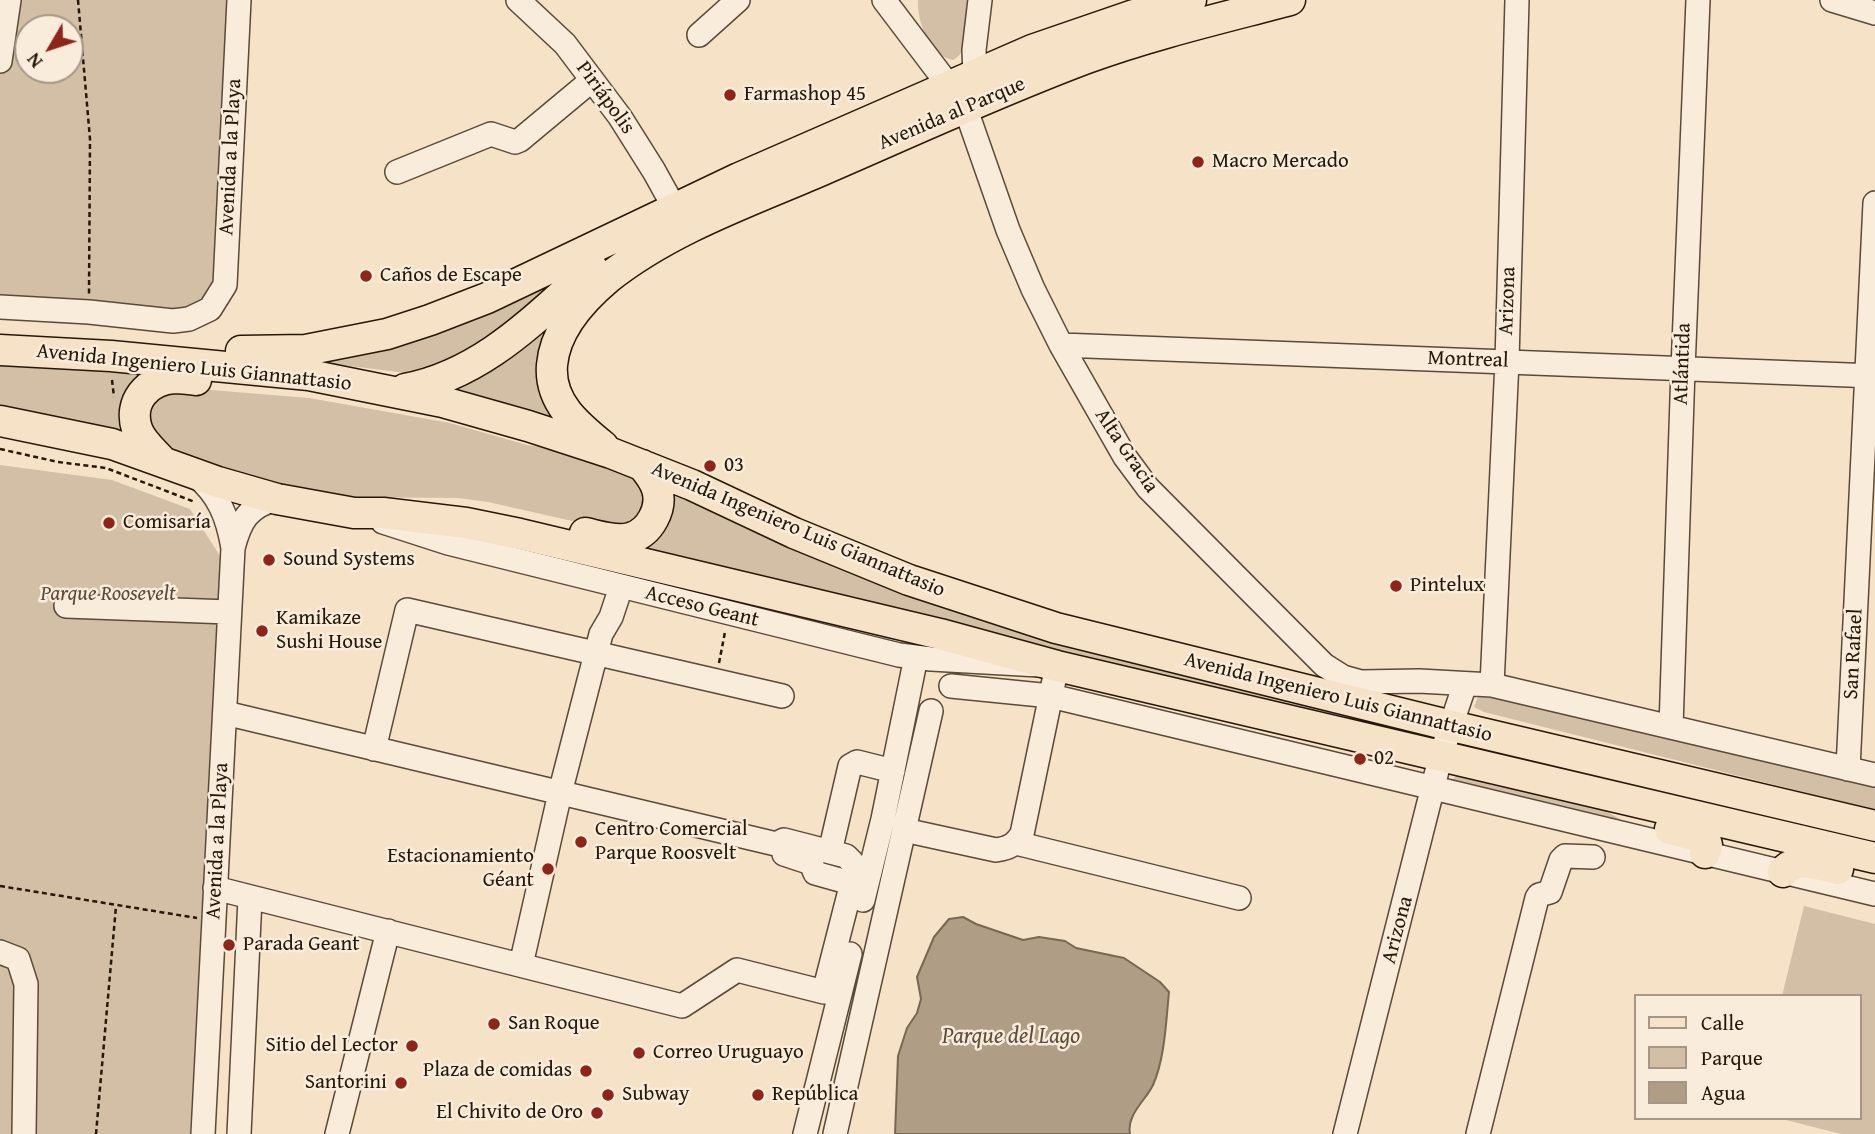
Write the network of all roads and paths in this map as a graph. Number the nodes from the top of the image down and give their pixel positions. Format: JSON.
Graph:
{"nodes":[{"id":1,"x":9,"y":0,"type":"edge"},
{"id":2,"x":78,"y":0,"type":"edge"},
{"id":3,"x":239,"y":0,"type":"edge"},
{"id":4,"x":518,"y":0,"type":"edge"},
{"id":5,"x":738,"y":0,"type":"edge"},
{"id":6,"x":884,"y":0,"type":"edge"},
{"id":7,"x":908,"y":0,"type":"edge"},
{"id":8,"x":980,"y":0,"type":"edge"},
{"id":9,"x":1191,"y":0,"type":"edge"},
{"id":10,"x":1290,"y":0,"type":"edge"},
{"id":11,"x":1517,"y":0,"type":"edge"},
{"id":12,"x":1698,"y":0,"type":"edge"},
{"id":13,"x":1832,"y":0,"type":"edge"},
{"id":14,"x":1875,"y":13,"type":"edge"},
{"id":15,"x":906,"y":28,"type":"junction"},
{"id":16,"x":699,"y":35,"type":"dead end"},
{"id":17,"x":0,"y":61,"type":"edge"},
{"id":18,"x":593,"y":80,"type":"junction"},
{"id":19,"x":961,"y":92,"type":"junction"},
{"id":20,"x":397,"y":172,"type":"dead end"},
{"id":21,"x":1875,"y":204,"type":"edge"},
{"id":22,"x":675,"y":209,"type":"junction"},
{"id":23,"x":0,"y":307,"type":"edge"},
{"id":24,"x":89,"y":312,"type":"junction"},
{"id":25,"x":1061,"y":345,"type":"junction"},
{"id":26,"x":0,"y":350,"type":"edge"},
{"id":27,"x":155,"y":361,"type":"junction"},
{"id":28,"x":1507,"y":361,"type":"junction"},
{"id":29,"x":1682,"y":369,"type":"junction"},
{"id":30,"x":1871,"y":376,"type":"edge"},
{"id":31,"x":397,"y":391,"type":"junction"},
{"id":32,"x":351,"y":397,"type":"junction"},
{"id":33,"x":0,"y":421,"type":"edge"},
{"id":34,"x":575,"y":442,"type":"junction"},
{"id":35,"x":0,"y":449,"type":"edge"},
{"id":36,"x":611,"y":453,"type":"junction"},
{"id":37,"x":161,"y":460,"type":"junction"},
{"id":38,"x":642,"y":465,"type":"junction"},
{"id":39,"x":192,"y":473,"type":"junction"},
{"id":40,"x":277,"y":499,"type":"junction"},
{"id":41,"x":197,"y":503,"type":"dead end"},
{"id":42,"x":354,"y":513,"type":"junction"},
{"id":43,"x":414,"y":517,"type":"junction"},
{"id":44,"x":233,"y":548,"type":"junction"},
{"id":45,"x":611,"y":584,"type":"junction"},
{"id":46,"x":66,"y":606,"type":"dead end"},
{"id":47,"x":229,"y":612,"type":"junction"},
{"id":48,"x":729,"y":613,"type":"junction"},
{"id":49,"x":599,"y":644,"type":"junction"},
{"id":50,"x":916,"y":657,"type":"junction"},
{"id":51,"x":1057,"y":666,"type":"junction"},
{"id":52,"x":715,"y":680,"type":"junction"},
{"id":53,"x":1465,"y":684,"type":"junction"},
{"id":54,"x":1492,"y":685,"type":"junction"},
{"id":55,"x":951,"y":686,"type":"dead end"},
{"id":56,"x":782,"y":696,"type":"dead end"},
{"id":57,"x":1051,"y":696,"type":"junction"},
{"id":58,"x":931,"y":712,"type":"dead end"},
{"id":59,"x":225,"y":713,"type":"junction"},
{"id":60,"x":1452,"y":726,"type":"junction"},
{"id":61,"x":1671,"y":727,"type":"junction"},
{"id":62,"x":374,"y":749,"type":"junction"},
{"id":63,"x":1441,"y":755,"type":"junction"},
{"id":64,"x":1848,"y":769,"type":"junction"},
{"id":65,"x":893,"y":771,"type":"junction"},
{"id":66,"x":1875,"y":775,"type":"edge"},
{"id":67,"x":1434,"y":789,"type":"junction"},
{"id":68,"x":561,"y":793,"type":"junction"},
{"id":69,"x":1609,"y":795,"type":"junction"},
{"id":70,"x":883,"y":820,"type":"junction"},
{"id":71,"x":1875,"y":826,"type":"edge"},
{"id":72,"x":904,"y":830,"type":"junction"},
{"id":73,"x":1016,"y":843,"type":"junction"},
{"id":74,"x":776,"y":844,"type":"junction"},
{"id":75,"x":1705,"y":853,"type":"junction"},
{"id":76,"x":838,"y":854,"type":"junction"},
{"id":77,"x":1593,"y":857,"type":"dead end"},
{"id":78,"x":1875,"y":858,"type":"edge"},
{"id":79,"x":1783,"y":872,"type":"junction"},
{"id":80,"x":1875,"y":877,"type":"edge"},
{"id":81,"x":859,"y":885,"type":"junction"},
{"id":82,"x":0,"y":886,"type":"edge"},
{"id":83,"x":215,"y":888,"type":"junction"},
{"id":84,"x":1875,"y":894,"type":"edge"},
{"id":85,"x":250,"y":898,"type":"junction"},
{"id":86,"x":1239,"y":898,"type":"dead end"},
{"id":87,"x":116,"y":906,"type":"junction"},
{"id":88,"x":214,"y":921,"type":"junction"},
{"id":89,"x":388,"y":931,"type":"junction"},
{"id":90,"x":0,"y":952,"type":"edge"},
{"id":91,"x":521,"y":965,"type":"junction"},
{"id":92,"x":832,"y":994,"type":"junction"},
{"id":93,"x":24,"y":1134,"type":"edge"},
{"id":94,"x":96,"y":1134,"type":"edge"},
{"id":95,"x":203,"y":1134,"type":"edge"},
{"id":96,"x":239,"y":1134,"type":"edge"},
{"id":97,"x":337,"y":1134,"type":"edge"},
{"id":98,"x":805,"y":1134,"type":"edge"},
{"id":99,"x":835,"y":1134,"type":"edge"},
{"id":100,"x":1345,"y":1134,"type":"edge"},
{"id":101,"x":1478,"y":1134,"type":"edge"}],
"edges":[{"from":1,"to":17,"type":"street"},
{"from":2,"to":24,"type":"path"},
{"from":3,"to":24,"type":"street","name":"Avenida a la Playa"},
{"from":4,"to":18,"type":"street","name":"Piriápolis"},
{"from":5,"to":16,"type":"street"},
{"from":6,"to":15,"type":"street"},
{"from":7,"to":15,"type":"street"},
{"from":8,"to":19,"type":"street"},
{"from":9,"to":19,"type":"main road","name":"Avenida al Parque"},
{"from":10,"to":19,"type":"main road","name":"Avenida al Parque"},
{"from":11,"to":28,"type":"street","name":"Arizona"},
{"from":12,"to":29,"type":"street","name":"Atlántida"},
{"from":13,"to":14,"type":"street"},
{"from":15,"to":19,"type":"street"},
{"from":18,"to":20,"type":"street"},
{"from":18,"to":22,"type":"street","name":"Piriápolis"},
{"from":19,"to":22,"type":"main road","name":"Avenida al Parque"},
{"from":19,"to":25,"type":"street","name":"Alta Gracia"},
{"from":19,"to":36,"type":"main road","name":"Avenida al Parque"},
{"from":21,"to":30,"type":"street","name":"San Rafael"},
{"from":22,"to":27,"type":"main road"},
{"from":22,"to":31,"type":"main road"},
{"from":23,"to":24,"type":"street"},
{"from":25,"to":28,"type":"street","name":"Montreal"},
{"from":25,"to":53,"type":"street","name":"Alta Gracia"},
{"from":26,"to":27,"type":"main road","name":"Avenida Ingeniero Luis Giannattasio"},
{"from":27,"to":31,"type":"main road","name":"Avenida Ingeniero Luis Giannattasio"},
{"from":28,"to":29,"type":"street","name":"Montreal"},
{"from":28,"to":54,"type":"street","name":"Arizona"},
{"from":29,"to":30,"type":"street","name":"Montreal"},
{"from":29,"to":61,"type":"street","name":"Atlántida"},
{"from":30,"to":64,"type":"street","name":"San Rafael"},
{"from":31,"to":32,"type":"main road"},
{"from":31,"to":34,"type":"main road","name":"Avenida Ingeniero Luis Giannattasio"},
{"from":32,"to":34,"type":"main road"},
{"from":32,"to":37,"type":"main road"},
{"from":33,"to":37,"type":"main road","name":"Avenida Ingeniero Luis Giannattasio"},
{"from":34,"to":36,"type":"main road","name":"Avenida Ingeniero Luis Giannattasio"},
{"from":35,"to":41,"type":"path"},
{"from":36,"to":38,"type":"main road","name":"Avenida Ingeniero Luis Giannattasio"},
{"from":37,"to":39,"type":"main road","name":"Avenida Ingeniero Luis Giannattasio"},
{"from":38,"to":43,"type":"main road"},
{"from":38,"to":60,"type":"main road","name":"Avenida Ingeniero Luis Giannattasio"},
{"from":39,"to":40,"type":"main road","name":"Avenida Ingeniero Luis Giannattasio"},
{"from":39,"to":44,"type":"street"},
{"from":40,"to":42,"type":"main road","name":"Avenida Ingeniero Luis Giannattasio"},
{"from":40,"to":44,"type":"street"},
{"from":42,"to":43,"type":"main road","name":"Avenida Ingeniero Luis Giannattasio"},
{"from":42,"to":45,"type":"street","name":"Acceso Geant"},
{"from":43,"to":51,"type":"main road","name":"Avenida Ingeniero Luis Giannattasio"},
{"from":44,"to":47,"type":"street","name":"Avenida a la Playa"},
{"from":45,"to":48,"type":"street","name":"Acceso Geant"},
{"from":45,"to":49,"type":"street"},
{"from":46,"to":47,"type":"street"},
{"from":47,"to":59,"type":"street","name":"Avenida a la Playa"},
{"from":48,"to":50,"type":"street","name":"Acceso Geant"},
{"from":48,"to":52,"type":"path"},
{"from":49,"to":52,"type":"street"},
{"from":49,"to":62,"type":"street"},
{"from":49,"to":68,"type":"street"},
{"from":50,"to":51,"type":"street","name":"Acceso Geant"},
{"from":50,"to":65,"type":"street"},
{"from":51,"to":57,"type":"street"},
{"from":51,"to":63,"type":"main road","name":"Avenida Ingeniero Luis Giannattasio"},
{"from":52,"to":56,"type":"street"},
{"from":53,"to":54,"type":"street"},
{"from":53,"to":60,"type":"street","name":"Arizona"},
{"from":54,"to":61,"type":"street"},
{"from":55,"to":57,"type":"street"},
{"from":57,"to":67,"type":"street"},
{"from":57,"to":73,"type":"street"},
{"from":58,"to":72,"type":"street"},
{"from":59,"to":62,"type":"street"},
{"from":59,"to":83,"type":"street","name":"Avenida a la Playa"},
{"from":60,"to":63,"type":"street","name":"Arizona"},
{"from":60,"to":71,"type":"main road","name":"Avenida Ingeniero Luis Giannattasio"},
{"from":61,"to":64,"type":"street"},
{"from":62,"to":68,"type":"street"},
{"from":63,"to":67,"type":"street","name":"Arizona"},
{"from":63,"to":69,"type":"main road","name":"Avenida Ingeniero Luis Giannattasio"},
{"from":64,"to":66,"type":"street"},
{"from":65,"to":70,"type":"street"},
{"from":65,"to":76,"type":"street"},
{"from":67,"to":75,"type":"street"},
{"from":67,"to":100,"type":"street","name":"Arizona"},
{"from":68,"to":74,"type":"street"},
{"from":68,"to":91,"type":"street"},
{"from":69,"to":75,"type":"main road"},
{"from":69,"to":78,"type":"main road","name":"Avenida Ingeniero Luis Giannattasio"},
{"from":70,"to":76,"type":"street"},
{"from":70,"to":81,"type":"street"},
{"from":72,"to":73,"type":"street"},
{"from":72,"to":99,"type":"street"},
{"from":73,"to":86,"type":"street"},
{"from":74,"to":76,"type":"street"},
{"from":74,"to":81,"type":"street"},
{"from":75,"to":79,"type":"street"},
{"from":76,"to":81,"type":"street"},
{"from":77,"to":101,"type":"street"},
{"from":79,"to":80,"type":"main road"},
{"from":79,"to":84,"type":"street"},
{"from":81,"to":92,"type":"street"},
{"from":82,"to":87,"type":"path"},
{"from":83,"to":85,"type":"street"},
{"from":83,"to":88,"type":"street","name":"Avenida a la Playa"},
{"from":85,"to":89,"type":"street"},
{"from":85,"to":96,"type":"street"},
{"from":87,"to":88,"type":"path"},
{"from":87,"to":94,"type":"path"},
{"from":88,"to":95,"type":"street","name":"Avenida a la Playa"},
{"from":89,"to":91,"type":"street"},
{"from":89,"to":97,"type":"street"},
{"from":90,"to":93,"type":"street"},
{"from":91,"to":92,"type":"street"},
{"from":92,"to":98,"type":"street"}]}
